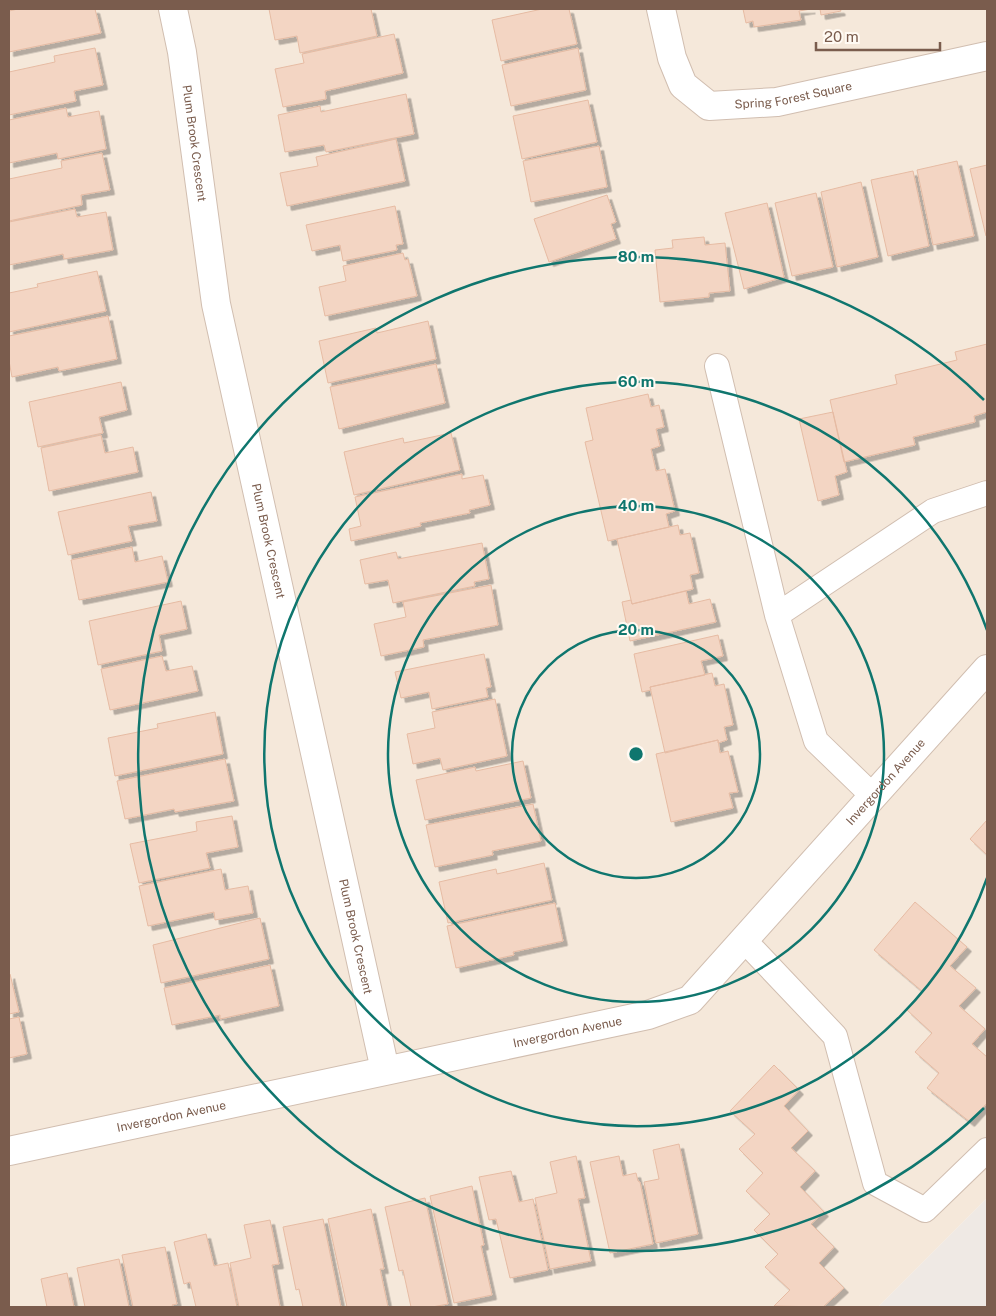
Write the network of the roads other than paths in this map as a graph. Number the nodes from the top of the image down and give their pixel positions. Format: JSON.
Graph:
{"nodes":[{"id":1,"x":173,"y":9,"type":"edge"},
{"id":2,"x":661,"y":9,"type":"edge"},
{"id":3,"x":987,"y":56,"type":"edge"},
{"id":4,"x":717,"y":366,"type":"dead end"},
{"id":5,"x":987,"y":493,"type":"edge"},
{"id":6,"x":777,"y":615,"type":"junction"},
{"id":7,"x":987,"y":669,"type":"edge"},
{"id":8,"x":874,"y":797,"type":"junction"},
{"id":9,"x":744,"y":940,"type":"junction"},
{"id":10,"x":384,"y":1070,"type":"junction"},
{"id":11,"x":987,"y":1150,"type":"edge"},
{"id":12,"x":9,"y":1151,"type":"edge"}],
"edges":[{"from":1,"to":10,"type":"street","name":"Plum Brook Crescent"},
{"from":2,"to":3,"type":"street","name":"Spring Forest Square"},
{"from":4,"to":6,"type":"lane"},
{"from":5,"to":6,"type":"lane"},
{"from":6,"to":8,"type":"lane"},
{"from":7,"to":8,"type":"street","name":"Invergordon Avenue"},
{"from":8,"to":9,"type":"street","name":"Invergordon Avenue"},
{"from":9,"to":10,"type":"street","name":"Invergordon Avenue"},
{"from":9,"to":11,"type":"lane"},
{"from":10,"to":12,"type":"street","name":"Invergordon Avenue"}]}
